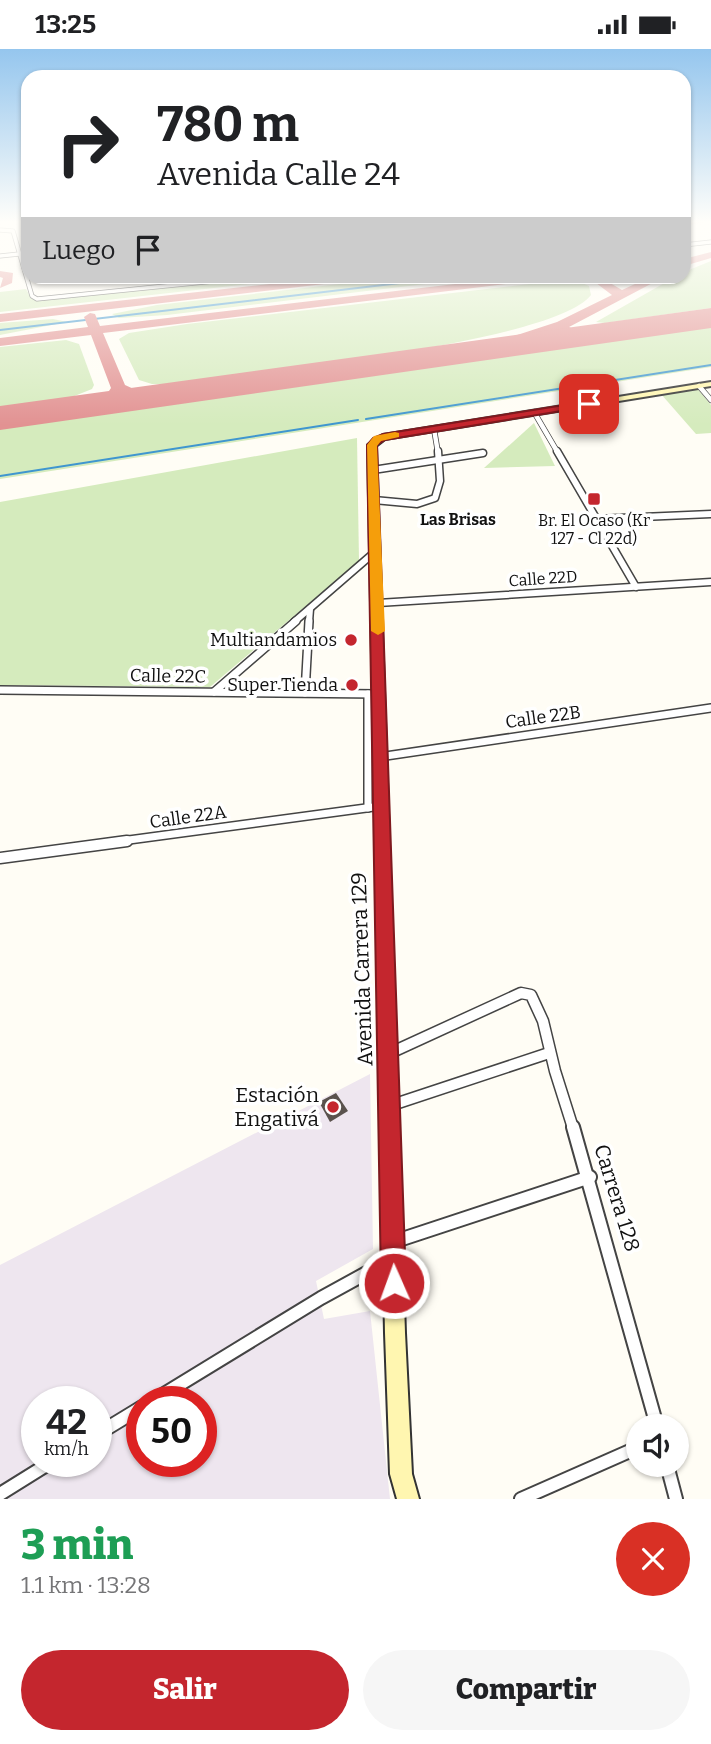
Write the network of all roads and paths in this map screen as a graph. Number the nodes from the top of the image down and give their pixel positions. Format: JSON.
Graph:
{"nodes":[{"id":1,"x":31,"y":290,"type":"edge"},
{"id":2,"x":131,"y":290,"type":"edge"},
{"id":3,"x":711,"y":384,"type":"edge"},
{"id":4,"x":699,"y":386,"type":"junction"},
{"id":5,"x":711,"y":400,"type":"edge"},
{"id":6,"x":534,"y":412,"type":"junction"},
{"id":7,"x":434,"y":429,"type":"junction"},
{"id":8,"x":483,"y":453,"type":"dead end"},
{"id":9,"x":439,"y":460,"type":"junction"},
{"id":10,"x":373,"y":470,"type":"junction"},
{"id":11,"x":374,"y":500,"type":"junction"},
{"id":12,"x":711,"y":514,"type":"edge"},
{"id":13,"x":596,"y":519,"type":"junction"},
{"id":14,"x":376,"y":551,"type":"junction"},
{"id":15,"x":711,"y":582,"type":"edge"},
{"id":16,"x":636,"y":587,"type":"junction"},
{"id":17,"x":378,"y":603,"type":"junction"},
{"id":18,"x":310,"y":609,"type":"junction"},
{"id":19,"x":0,"y":690,"type":"edge"},
{"id":20,"x":214,"y":692,"type":"junction"},
{"id":21,"x":305,"y":693,"type":"junction"},
{"id":22,"x":373,"y":694,"type":"junction"},
{"id":23,"x":711,"y":708,"type":"edge"},
{"id":24,"x":379,"y":757,"type":"junction"},
{"id":25,"x":374,"y":807,"type":"junction"},
{"id":26,"x":0,"y":858,"type":"edge"},
{"id":27,"x":550,"y":1053,"type":"junction"},
{"id":28,"x":387,"y":1054,"type":"junction"},
{"id":29,"x":389,"y":1106,"type":"junction"},
{"id":30,"x":590,"y":1177,"type":"junction"},
{"id":31,"x":393,"y":1250,"type":"junction"},
{"id":32,"x":177,"y":1386,"type":"edge"},
{"id":33,"x":654,"y":1414,"type":"edge"},
{"id":34,"x":626,"y":1453,"type":"edge"},
{"id":35,"x":27,"y":1477,"type":"edge"},
{"id":36,"x":670,"y":1477,"type":"edge"},
{"id":37,"x":0,"y":1494,"type":"edge"},
{"id":38,"x":408,"y":1499,"type":"edge"},
{"id":39,"x":521,"y":1499,"type":"edge"},
{"id":40,"x":676,"y":1499,"type":"edge"}],
"edges":[{"from":1,"to":2,"type":"street"},
{"from":3,"to":4,"type":"main road"},
{"from":4,"to":5,"type":"street"},
{"from":4,"to":6,"type":"main road"},
{"from":6,"to":7,"type":"main road"},
{"from":6,"to":13,"type":"street"},
{"from":7,"to":9,"type":"street"},
{"from":7,"to":10,"type":"main road","name":"Avenida Carrera 129"},
{"from":8,"to":9,"type":"street"},
{"from":9,"to":10,"type":"street"},
{"from":9,"to":11,"type":"street"},
{"from":10,"to":11,"type":"main road","name":"Avenida Carrera 129"},
{"from":11,"to":14,"type":"main road","name":"Avenida Carrera 129"},
{"from":12,"to":13,"type":"street"},
{"from":13,"to":16,"type":"street"},
{"from":14,"to":17,"type":"main road","name":"Avenida Carrera 129"},
{"from":14,"to":18,"type":"street"},
{"from":15,"to":16,"type":"street","name":"Calle 22D"},
{"from":16,"to":17,"type":"street","name":"Calle 22D"},
{"from":17,"to":22,"type":"main road","name":"Avenida Carrera 129"},
{"from":18,"to":20,"type":"street"},
{"from":18,"to":21,"type":"street"},
{"from":19,"to":20,"type":"street","name":"Calle 22C"},
{"from":20,"to":21,"type":"street","name":"Calle 22C"},
{"from":21,"to":22,"type":"street","name":"Calle 22C"},
{"from":22,"to":24,"type":"main road","name":"Avenida Carrera 129"},
{"from":22,"to":25,"type":"street"},
{"from":23,"to":24,"type":"street","name":"Calle 22B"},
{"from":24,"to":25,"type":"main road","name":"Avenida Carrera 129"},
{"from":25,"to":26,"type":"street","name":"Calle 22A"},
{"from":25,"to":28,"type":"main road","name":"Avenida Carrera 129"},
{"from":27,"to":28,"type":"street","name":"Carrera 128"},
{"from":27,"to":29,"type":"street"},
{"from":27,"to":30,"type":"street","name":"Carrera 128"},
{"from":28,"to":29,"type":"main road","name":"Avenida Carrera 129"},
{"from":29,"to":31,"type":"main road","name":"Avenida Carrera 129"},
{"from":30,"to":31,"type":"street"},
{"from":30,"to":33,"type":"street","name":"Carrera 128"},
{"from":31,"to":32,"type":"street"},
{"from":31,"to":38,"type":"main road","name":"Avenida Carrera 129"},
{"from":34,"to":39,"type":"street"},
{"from":35,"to":37,"type":"street"},
{"from":36,"to":40,"type":"street"}]}
